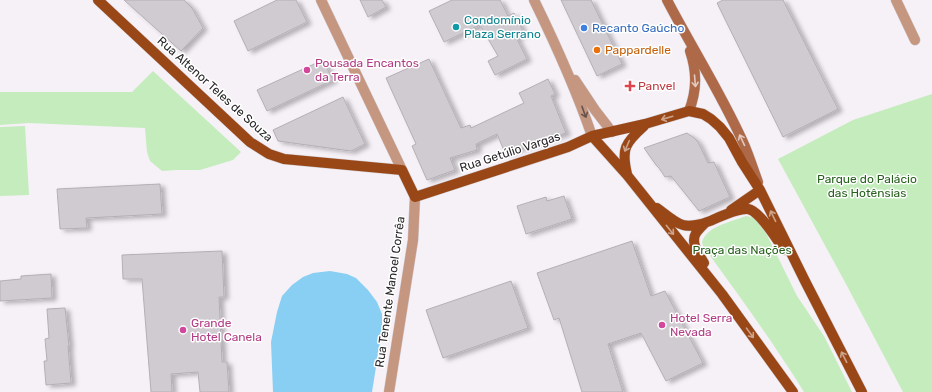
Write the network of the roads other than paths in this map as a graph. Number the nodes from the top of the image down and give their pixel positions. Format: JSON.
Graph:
{"nodes":[{"id":1,"x":98,"y":0,"type":"edge"},
{"id":2,"x":321,"y":0,"type":"edge"},
{"id":3,"x":534,"y":0,"type":"edge"},
{"id":4,"x":667,"y":0,"type":"edge"},
{"id":5,"x":896,"y":0,"type":"edge"},
{"id":6,"x":682,"y":30,"type":"junction"},
{"id":7,"x":916,"y":40,"type":"dead end"},
{"id":8,"x":564,"y":63,"type":"junction"},
{"id":9,"x":690,"y":111,"type":"junction"},
{"id":10,"x":645,"y":124,"type":"junction"},
{"id":11,"x":612,"y":132,"type":"junction"},
{"id":12,"x":592,"y":136,"type":"junction"},
{"id":13,"x":402,"y":170,"type":"junction"},
{"id":14,"x":627,"y":175,"type":"junction"},
{"id":15,"x":760,"y":190,"type":"junction"},
{"id":16,"x":415,"y":196,"type":"junction"},
{"id":17,"x":646,"y":199,"type":"junction"},
{"id":18,"x":727,"y":213,"type":"junction"},
{"id":19,"x":705,"y":223,"type":"junction"},
{"id":20,"x":805,"y":281,"type":"junction"},
{"id":21,"x":722,"y":294,"type":"junction"},
{"id":22,"x":389,"y":392,"type":"edge"},
{"id":23,"x":793,"y":392,"type":"edge"},
{"id":24,"x":862,"y":392,"type":"edge"}],
"edges":[{"from":1,"to":13,"type":"main road","name":"Rua Altenor Teles de Souza"},
{"from":2,"to":13,"type":"street","name":"Rua Tenente Manoel Corrêa"},
{"from":3,"to":8,"type":"street"},
{"from":4,"to":6,"type":"main road"},
{"from":5,"to":7,"type":"street"},
{"from":6,"to":9,"type":"main road","one_way":true},
{"from":15,"to":6,"type":"main road","one_way":true},
{"from":8,"to":11,"type":"street"},
{"from":8,"to":12,"type":"street","one_way":true},
{"from":9,"to":10,"type":"main road","one_way":true},
{"from":9,"to":15,"type":"main road"},
{"from":10,"to":11,"type":"main road","name":"Rua Getúlio Vargas"},
{"from":10,"to":14,"type":"main road","one_way":true},
{"from":11,"to":12,"type":"main road","name":"Rua Getúlio Vargas"},
{"from":12,"to":14,"type":"main road"},
{"from":12,"to":16,"type":"main road","name":"Rua Getúlio Vargas"},
{"from":13,"to":16,"type":"main road","name":"Rua Tenente Manoel Corrêa"},
{"from":14,"to":17,"type":"main road"},
{"from":15,"to":18,"type":"main road"},
{"from":20,"to":15,"type":"main road","one_way":true},
{"from":16,"to":22,"type":"street","name":"Rua Tenente Manoel Corrêa"},
{"from":17,"to":19,"type":"main road"},
{"from":17,"to":21,"type":"main road","one_way":true},
{"from":18,"to":19,"type":"main road"},
{"from":18,"to":20,"type":"main road"},
{"from":19,"to":21,"type":"main road"},
{"from":24,"to":20,"type":"main road","one_way":true},
{"from":21,"to":23,"type":"main road","one_way":true}]}
